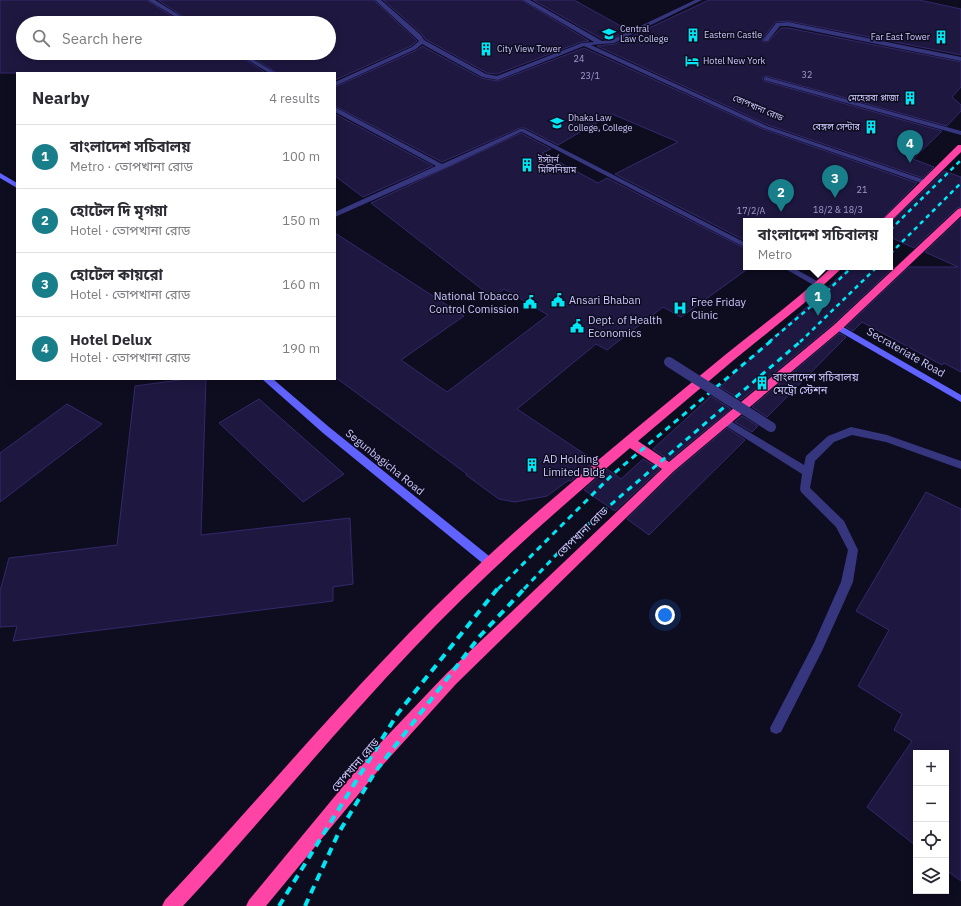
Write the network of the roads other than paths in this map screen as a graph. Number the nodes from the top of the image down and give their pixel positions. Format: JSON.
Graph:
{"nodes":[{"id":1,"x":151,"y":0,"type":"edge"},
{"id":2,"x":378,"y":0,"type":"edge"},
{"id":3,"x":526,"y":0,"type":"edge"},
{"id":4,"x":699,"y":0,"type":"edge"},
{"id":5,"x":177,"y":16,"type":"edge"},
{"id":6,"x":766,"y":40,"type":"dead end"},
{"id":7,"x":422,"y":41,"type":"junction"},
{"id":8,"x":601,"y":43,"type":"junction"},
{"id":9,"x":584,"y":44,"type":"junction"},
{"id":10,"x":961,"y":59,"type":"edge"},
{"id":11,"x":251,"y":60,"type":"edge"},
{"id":12,"x":271,"y":72,"type":"edge"},
{"id":13,"x":766,"y":78,"type":"dead end"},
{"id":14,"x":336,"y":84,"type":"edge"},
{"id":15,"x":336,"y":110,"type":"edge"},
{"id":16,"x":961,"y":133,"type":"edge"},
{"id":17,"x":961,"y":147,"type":"edge"},
{"id":18,"x":443,"y":167,"type":"junction"},
{"id":19,"x":0,"y":174,"type":"edge"},
{"id":20,"x":928,"y":182,"type":"junction"},
{"id":21,"x":16,"y":185,"type":"edge"},
{"id":22,"x":961,"y":211,"type":"edge"},
{"id":23,"x":336,"y":215,"type":"edge"},
{"id":24,"x":889,"y":218,"type":"edge"},
{"id":25,"x":743,"y":244,"type":"edge"},
{"id":26,"x":792,"y":270,"type":"edge"},
{"id":27,"x":835,"y":270,"type":"edge"},
{"id":28,"x":820,"y":285,"type":"junction"},
{"id":29,"x":838,"y":327,"type":"junction"},
{"id":30,"x":669,"y":362,"type":"dead end"},
{"id":31,"x":268,"y":380,"type":"edge"},
{"id":32,"x":961,"y":399,"type":"edge"},
{"id":33,"x":724,"y":421,"type":"junction"},
{"id":34,"x":771,"y":427,"type":"dead end"},
{"id":35,"x":629,"y":441,"type":"junction"},
{"id":36,"x":961,"y":464,"type":"edge"},
{"id":37,"x":670,"y":468,"type":"junction"},
{"id":38,"x":808,"y":473,"type":"junction"},
{"id":39,"x":490,"y":563,"type":"junction"},
{"id":40,"x":776,"y":728,"type":"dead end"},
{"id":41,"x":171,"y":906,"type":"edge"},
{"id":42,"x":255,"y":906,"type":"edge"}],
"edges":[{"from":1,"to":5,"type":"street"},
{"from":2,"to":7,"type":"street"},
{"from":3,"to":8,"type":"street"},
{"from":4,"to":8,"type":"street"},
{"from":6,"to":10,"type":"street"},
{"from":7,"to":9,"type":"street"},
{"from":7,"to":14,"type":"street"},
{"from":8,"to":9,"type":"street"},
{"from":9,"to":20,"type":"street","name":"তোপখানা রোড"},
{"from":11,"to":12,"type":"street"},
{"from":13,"to":16,"type":"street"},
{"from":15,"to":18,"type":"street"},
{"from":17,"to":20,"type":"highway"},
{"from":18,"to":23,"type":"street"},
{"from":18,"to":25,"type":"street"},
{"from":19,"to":21,"type":"street"},
{"from":20,"to":24,"type":"highway"},
{"from":22,"to":29,"type":"highway","name":"তোপখানা রোড"},
{"from":26,"to":28,"type":"street"},
{"from":27,"to":28,"type":"highway"},
{"from":28,"to":35,"type":"highway"},
{"from":29,"to":32,"type":"street","name":"Secrateriate Road"},
{"from":29,"to":33,"type":"highway","name":"তোপখানা রোড"},
{"from":30,"to":34,"type":"street","bridge":true},
{"from":31,"to":39,"type":"street","name":"Segunbagicha Road"},
{"from":33,"to":37,"type":"highway","name":"তোপখানা রোড"},
{"from":33,"to":38,"type":"street"},
{"from":35,"to":37,"type":"highway"},
{"from":35,"to":39,"type":"highway"},
{"from":36,"to":38,"type":"street"},
{"from":37,"to":42,"type":"highway","name":"তোপখানা রোড"},
{"from":38,"to":40,"type":"street"},
{"from":39,"to":41,"type":"highway"}]}
